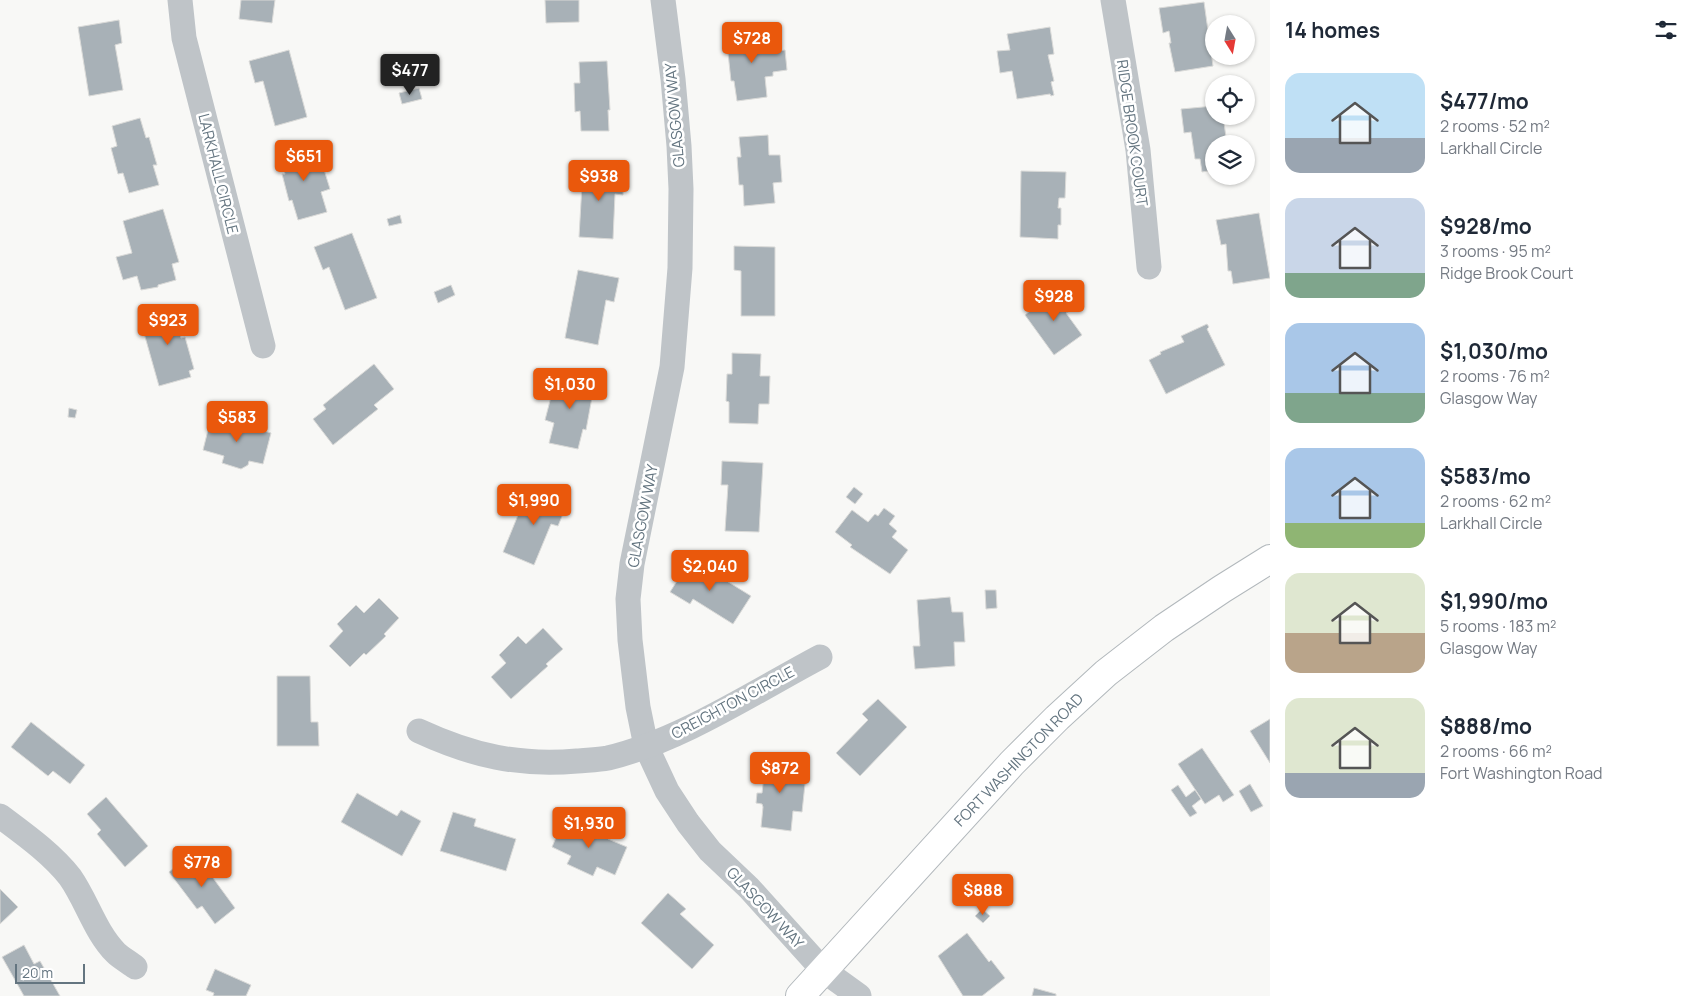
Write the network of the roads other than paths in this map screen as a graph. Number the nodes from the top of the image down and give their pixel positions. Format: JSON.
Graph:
{"nodes":[{"id":1,"x":180,"y":0,"type":"edge"},
{"id":2,"x":663,"y":0,"type":"edge"},
{"id":3,"x":1112,"y":0,"type":"edge"},
{"id":4,"x":1148,"y":267,"type":"dead end"},
{"id":5,"x":262,"y":346,"type":"dead end"},
{"id":6,"x":1270,"y":559,"type":"edge"},
{"id":7,"x":820,"y":657,"type":"dead end"},
{"id":8,"x":419,"y":731,"type":"dead end"},
{"id":9,"x":646,"y":746,"type":"junction"},
{"id":10,"x":0,"y":816,"type":"edge"},
{"id":11,"x":134,"y":967,"type":"dead end"},
{"id":12,"x":823,"y":970,"type":"junction"},
{"id":13,"x":800,"y":996,"type":"edge"},
{"id":14,"x":859,"y":996,"type":"edge"}],
"edges":[{"from":1,"to":5,"type":"street","name":"LARKHALL CIRCLE"},
{"from":2,"to":9,"type":"street","name":"GLASGOW WAY"},
{"from":3,"to":4,"type":"street","name":"RIDGE BROOK COURT"},
{"from":6,"to":12,"type":"main road","name":"FORT WASHINGTON ROAD"},
{"from":7,"to":9,"type":"street","name":"CREIGHTON CIRCLE"},
{"from":8,"to":9,"type":"street","name":"CREIGHTON CIRCLE"},
{"from":9,"to":12,"type":"street","name":"GLASGOW WAY"},
{"from":10,"to":11,"type":"street"},
{"from":12,"to":13,"type":"main road","name":"FORT WASHINGTON ROAD"},
{"from":12,"to":14,"type":"street","name":"GLASGOW WAY"}]}
